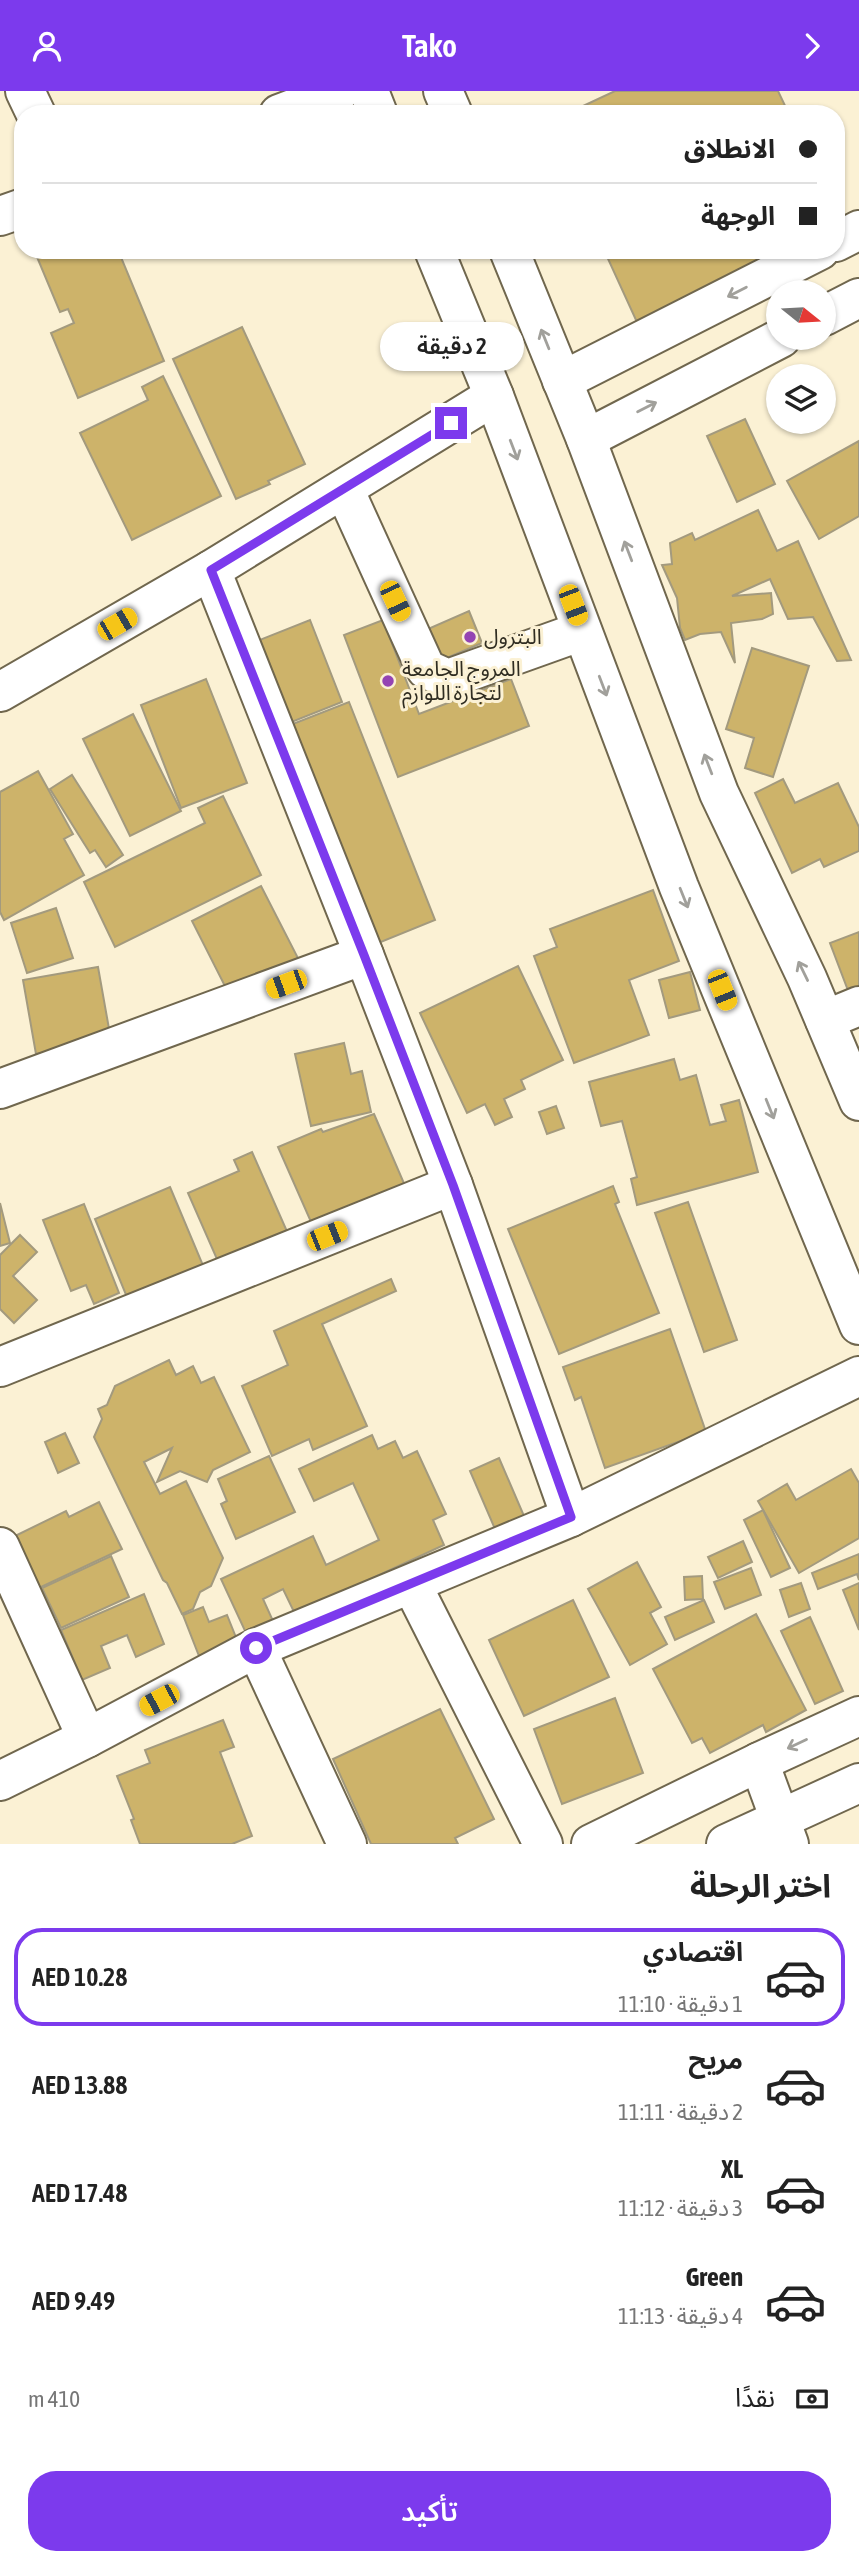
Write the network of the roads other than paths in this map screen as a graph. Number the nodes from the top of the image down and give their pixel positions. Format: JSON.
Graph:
{"nodes":[{"id":1,"x":340,"y":91,"type":"edge"},
{"id":2,"x":302,"y":105,"type":"edge"},
{"id":3,"x":438,"y":259,"type":"edge"},
{"id":4,"x":513,"y":259,"type":"edge"},
{"id":5,"x":802,"y":259,"type":"edge"},
{"id":6,"x":859,"y":297,"type":"edge"},
{"id":7,"x":836,"y":309,"type":"edge"},
{"id":8,"x":766,"y":346,"type":"edge"},
{"id":9,"x":562,"y":381,"type":"junction"},
{"id":10,"x":494,"y":396,"type":"junction"},
{"id":11,"x":586,"y":439,"type":"junction"},
{"id":12,"x":344,"y":489,"type":"junction"},
{"id":13,"x":211,"y":570,"type":"junction"},
{"id":14,"x":582,"y":631,"type":"junction"},
{"id":15,"x":0,"y":692,"type":"edge"},
{"id":16,"x":364,"y":955,"type":"junction"},
{"id":17,"x":842,"y":1013,"type":"edge"},
{"id":18,"x":852,"y":1063,"type":"edge"},
{"id":19,"x":0,"y":1089,"type":"edge"},
{"id":20,"x":859,"y":1101,"type":"edge"},
{"id":21,"x":453,"y":1185,"type":"junction"},
{"id":22,"x":859,"y":1325,"type":"edge"},
{"id":23,"x":0,"y":1367,"type":"edge"},
{"id":24,"x":859,"y":1376,"type":"edge"},
{"id":25,"x":571,"y":1517,"type":"junction"},
{"id":26,"x":0,"y":1547,"type":"edge"},
{"id":27,"x":412,"y":1585,"type":"junction"},
{"id":28,"x":256,"y":1648,"type":"junction"},
{"id":29,"x":859,"y":1716,"type":"edge"},
{"id":30,"x":87,"y":1738,"type":"junction"},
{"id":31,"x":759,"y":1762,"type":"junction"},
{"id":32,"x":0,"y":1781,"type":"edge"},
{"id":33,"x":859,"y":1783,"type":"edge"},
{"id":34,"x":785,"y":1831,"type":"edge"},
{"id":35,"x":347,"y":1844,"type":"edge"},
{"id":36,"x":542,"y":1844,"type":"edge"},
{"id":37,"x":591,"y":1844,"type":"edge"},
{"id":38,"x":726,"y":1844,"type":"edge"}],
"edges":[{"from":1,"to":2,"type":"street"},
{"from":3,"to":10,"type":"street"},
{"from":9,"to":4,"type":"street","one_way":true},
{"from":5,"to":9,"type":"street","one_way":true},
{"from":6,"to":7,"type":"street"},
{"from":11,"to":8,"type":"street","one_way":true},
{"from":9,"to":11,"type":"street"},
{"from":10,"to":12,"type":"street"},
{"from":10,"to":14,"type":"street","one_way":true},
{"from":17,"to":11,"type":"street","one_way":true},
{"from":12,"to":13,"type":"street"},
{"from":12,"to":14,"type":"street"},
{"from":13,"to":15,"type":"street"},
{"from":13,"to":16,"type":"street"},
{"from":14,"to":22,"type":"street","one_way":true},
{"from":16,"to":19,"type":"street"},
{"from":16,"to":21,"type":"street"},
{"from":17,"to":18,"type":"street"},
{"from":18,"to":20,"type":"street"},
{"from":21,"to":23,"type":"street"},
{"from":21,"to":25,"type":"street"},
{"from":24,"to":25,"type":"street"},
{"from":25,"to":27,"type":"street"},
{"from":26,"to":30,"type":"street"},
{"from":27,"to":28,"type":"street"},
{"from":27,"to":36,"type":"street"},
{"from":28,"to":30,"type":"street"},
{"from":28,"to":35,"type":"street"},
{"from":29,"to":31,"type":"street","one_way":true},
{"from":30,"to":32,"type":"street"},
{"from":31,"to":34,"type":"street"},
{"from":31,"to":37,"type":"street"},
{"from":33,"to":34,"type":"street"},
{"from":34,"to":38,"type":"street"}]}
